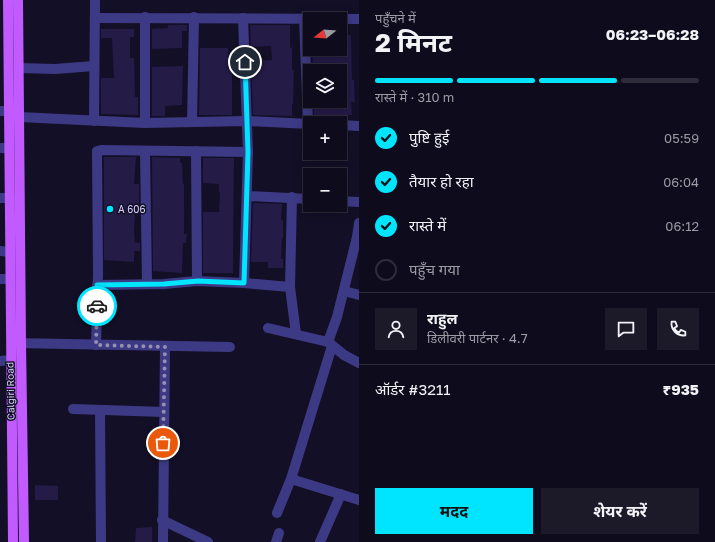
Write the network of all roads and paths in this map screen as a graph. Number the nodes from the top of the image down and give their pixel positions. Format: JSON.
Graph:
{"nodes":[{"id":1,"x":8,"y":0,"type":"edge"},
{"id":2,"x":18,"y":0,"type":"edge"},
{"id":3,"x":95,"y":0,"type":"edge"},
{"id":4,"x":145,"y":17,"type":"junction"},
{"id":5,"x":94,"y":18,"type":"junction"},
{"id":6,"x":194,"y":18,"type":"junction"},
{"id":7,"x":243,"y":18,"type":"junction"},
{"id":8,"x":303,"y":18,"type":"edge"},
{"id":9,"x":347,"y":19,"type":"edge"},
{"id":10,"x":359,"y":19,"type":"edge"},
{"id":11,"x":306,"y":56,"type":"edge"},
{"id":12,"x":94,"y":66,"type":"junction"},
{"id":13,"x":19,"y":68,"type":"junction"},
{"id":14,"x":4,"y":69,"type":"edge"},
{"id":15,"x":4,"y":111,"type":"edge"},
{"id":16,"x":309,"y":116,"type":"edge"},
{"id":17,"x":20,"y":117,"type":"junction"},
{"id":18,"x":94,"y":121,"type":"junction"},
{"id":19,"x":247,"y":121,"type":"junction"},
{"id":20,"x":192,"y":122,"type":"junction"},
{"id":21,"x":145,"y":123,"type":"junction"},
{"id":22,"x":303,"y":123,"type":"edge"},
{"id":23,"x":347,"y":125,"type":"edge"},
{"id":24,"x":359,"y":126,"type":"edge"},
{"id":25,"x":5,"y":148,"type":"edge"},
{"id":26,"x":145,"y":151,"type":"junction"},
{"id":27,"x":196,"y":151,"type":"junction"},
{"id":28,"x":248,"y":152,"type":"junction"},
{"id":29,"x":247,"y":196,"type":"junction"},
{"id":30,"x":292,"y":197,"type":"junction"},
{"id":31,"x":5,"y":198,"type":"edge"},
{"id":32,"x":303,"y":198,"type":"edge"},
{"id":33,"x":347,"y":201,"type":"edge"},
{"id":34,"x":359,"y":202,"type":"edge"},
{"id":35,"x":359,"y":223,"type":"edge"},
{"id":36,"x":5,"y":252,"type":"edge"},
{"id":37,"x":354,"y":271,"type":"edge"},
{"id":38,"x":5,"y":279,"type":"edge"},
{"id":39,"x":198,"y":281,"type":"junction"},
{"id":40,"x":244,"y":283,"type":"junction"},
{"id":41,"x":147,"y":284,"type":"junction"},
{"id":42,"x":97,"y":285,"type":"junction"},
{"id":43,"x":290,"y":287,"type":"junction"},
{"id":44,"x":344,"y":291,"type":"junction"},
{"id":45,"x":359,"y":295,"type":"edge"},
{"id":46,"x":268,"y":328,"type":"dead end"},
{"id":47,"x":296,"y":334,"type":"junction"},
{"id":48,"x":16,"y":343,"type":"junction"},
{"id":49,"x":330,"y":344,"type":"junction"},
{"id":50,"x":96,"y":345,"type":"junction"},
{"id":51,"x":165,"y":347,"type":"junction"},
{"id":52,"x":230,"y":347,"type":"dead end"},
{"id":53,"x":11,"y":360,"type":"junction"},
{"id":54,"x":0,"y":361,"type":"edge"},
{"id":55,"x":359,"y":363,"type":"edge"},
{"id":56,"x":73,"y":409,"type":"dead end"},
{"id":57,"x":100,"y":410,"type":"junction"},
{"id":58,"x":164,"y":412,"type":"junction"},
{"id":59,"x":291,"y":479,"type":"junction"},
{"id":60,"x":341,"y":494,"type":"junction"},
{"id":61,"x":359,"y":500,"type":"edge"},
{"id":62,"x":278,"y":513,"type":"dead end"},
{"id":63,"x":162,"y":520,"type":"junction"},
{"id":64,"x":13,"y":542,"type":"edge"},
{"id":65,"x":24,"y":542,"type":"edge"},
{"id":66,"x":101,"y":542,"type":"edge"},
{"id":67,"x":163,"y":542,"type":"edge"},
{"id":68,"x":208,"y":542,"type":"edge"},
{"id":69,"x":320,"y":542,"type":"edge"}],
"edges":[{"from":1,"to":14,"type":"main road","name":"Calgiri Road"},
{"from":2,"to":13,"type":"main road","name":"Calgiri Road"},
{"from":3,"to":5,"type":"street"},
{"from":4,"to":5,"type":"street"},
{"from":4,"to":6,"type":"street"},
{"from":4,"to":21,"type":"street"},
{"from":5,"to":12,"type":"street"},
{"from":6,"to":7,"type":"street"},
{"from":6,"to":20,"type":"street"},
{"from":7,"to":8,"type":"street"},
{"from":7,"to":19,"type":"street"},
{"from":9,"to":10,"type":"street"},
{"from":11,"to":16,"type":"street"},
{"from":12,"to":13,"type":"street"},
{"from":12,"to":18,"type":"street"},
{"from":13,"to":17,"type":"main road","name":"Calgiri Road"},
{"from":14,"to":15,"type":"main road","name":"Calgiri Road"},
{"from":15,"to":25,"type":"main road","name":"Calgiri Road"},
{"from":17,"to":18,"type":"street"},
{"from":17,"to":48,"type":"main road","name":"Calgiri Road"},
{"from":18,"to":21,"type":"street"},
{"from":19,"to":20,"type":"street"},
{"from":19,"to":22,"type":"street"},
{"from":19,"to":28,"type":"street"},
{"from":20,"to":21,"type":"street"},
{"from":23,"to":24,"type":"street"},
{"from":25,"to":31,"type":"main road","name":"Calgiri Road"},
{"from":26,"to":27,"type":"street"},
{"from":26,"to":41,"type":"street"},
{"from":26,"to":42,"type":"street"},
{"from":27,"to":28,"type":"street"},
{"from":27,"to":39,"type":"street"},
{"from":28,"to":29,"type":"street"},
{"from":29,"to":30,"type":"street"},
{"from":29,"to":40,"type":"street"},
{"from":30,"to":32,"type":"street"},
{"from":30,"to":43,"type":"street"},
{"from":31,"to":36,"type":"main road","name":"Calgiri Road"},
{"from":33,"to":34,"type":"street"},
{"from":35,"to":37,"type":"street"},
{"from":36,"to":38,"type":"main road","name":"Calgiri Road"},
{"from":37,"to":44,"type":"street"},
{"from":38,"to":48,"type":"main road","name":"Calgiri Road"},
{"from":39,"to":40,"type":"street"},
{"from":39,"to":41,"type":"street"},
{"from":40,"to":43,"type":"street"},
{"from":41,"to":42,"type":"street"},
{"from":42,"to":50,"type":"street"},
{"from":43,"to":47,"type":"street"},
{"from":44,"to":45,"type":"street"},
{"from":44,"to":49,"type":"street"},
{"from":46,"to":47,"type":"street"},
{"from":47,"to":49,"type":"street"},
{"from":48,"to":50,"type":"street"},
{"from":48,"to":53,"type":"main road","name":"Calgiri Road"},
{"from":48,"to":65,"type":"main road","name":"Calgiri Road"},
{"from":49,"to":55,"type":"street"},
{"from":49,"to":59,"type":"street"},
{"from":50,"to":51,"type":"street"},
{"from":51,"to":52,"type":"street"},
{"from":51,"to":58,"type":"street"},
{"from":53,"to":54,"type":"street"},
{"from":53,"to":64,"type":"main road","name":"Calgiri Road"},
{"from":56,"to":57,"type":"street"},
{"from":57,"to":58,"type":"street"},
{"from":57,"to":66,"type":"street"},
{"from":58,"to":63,"type":"street"},
{"from":59,"to":60,"type":"street"},
{"from":59,"to":62,"type":"street"},
{"from":60,"to":61,"type":"street"},
{"from":60,"to":69,"type":"street"},
{"from":63,"to":67,"type":"street"},
{"from":63,"to":68,"type":"street"}]}
